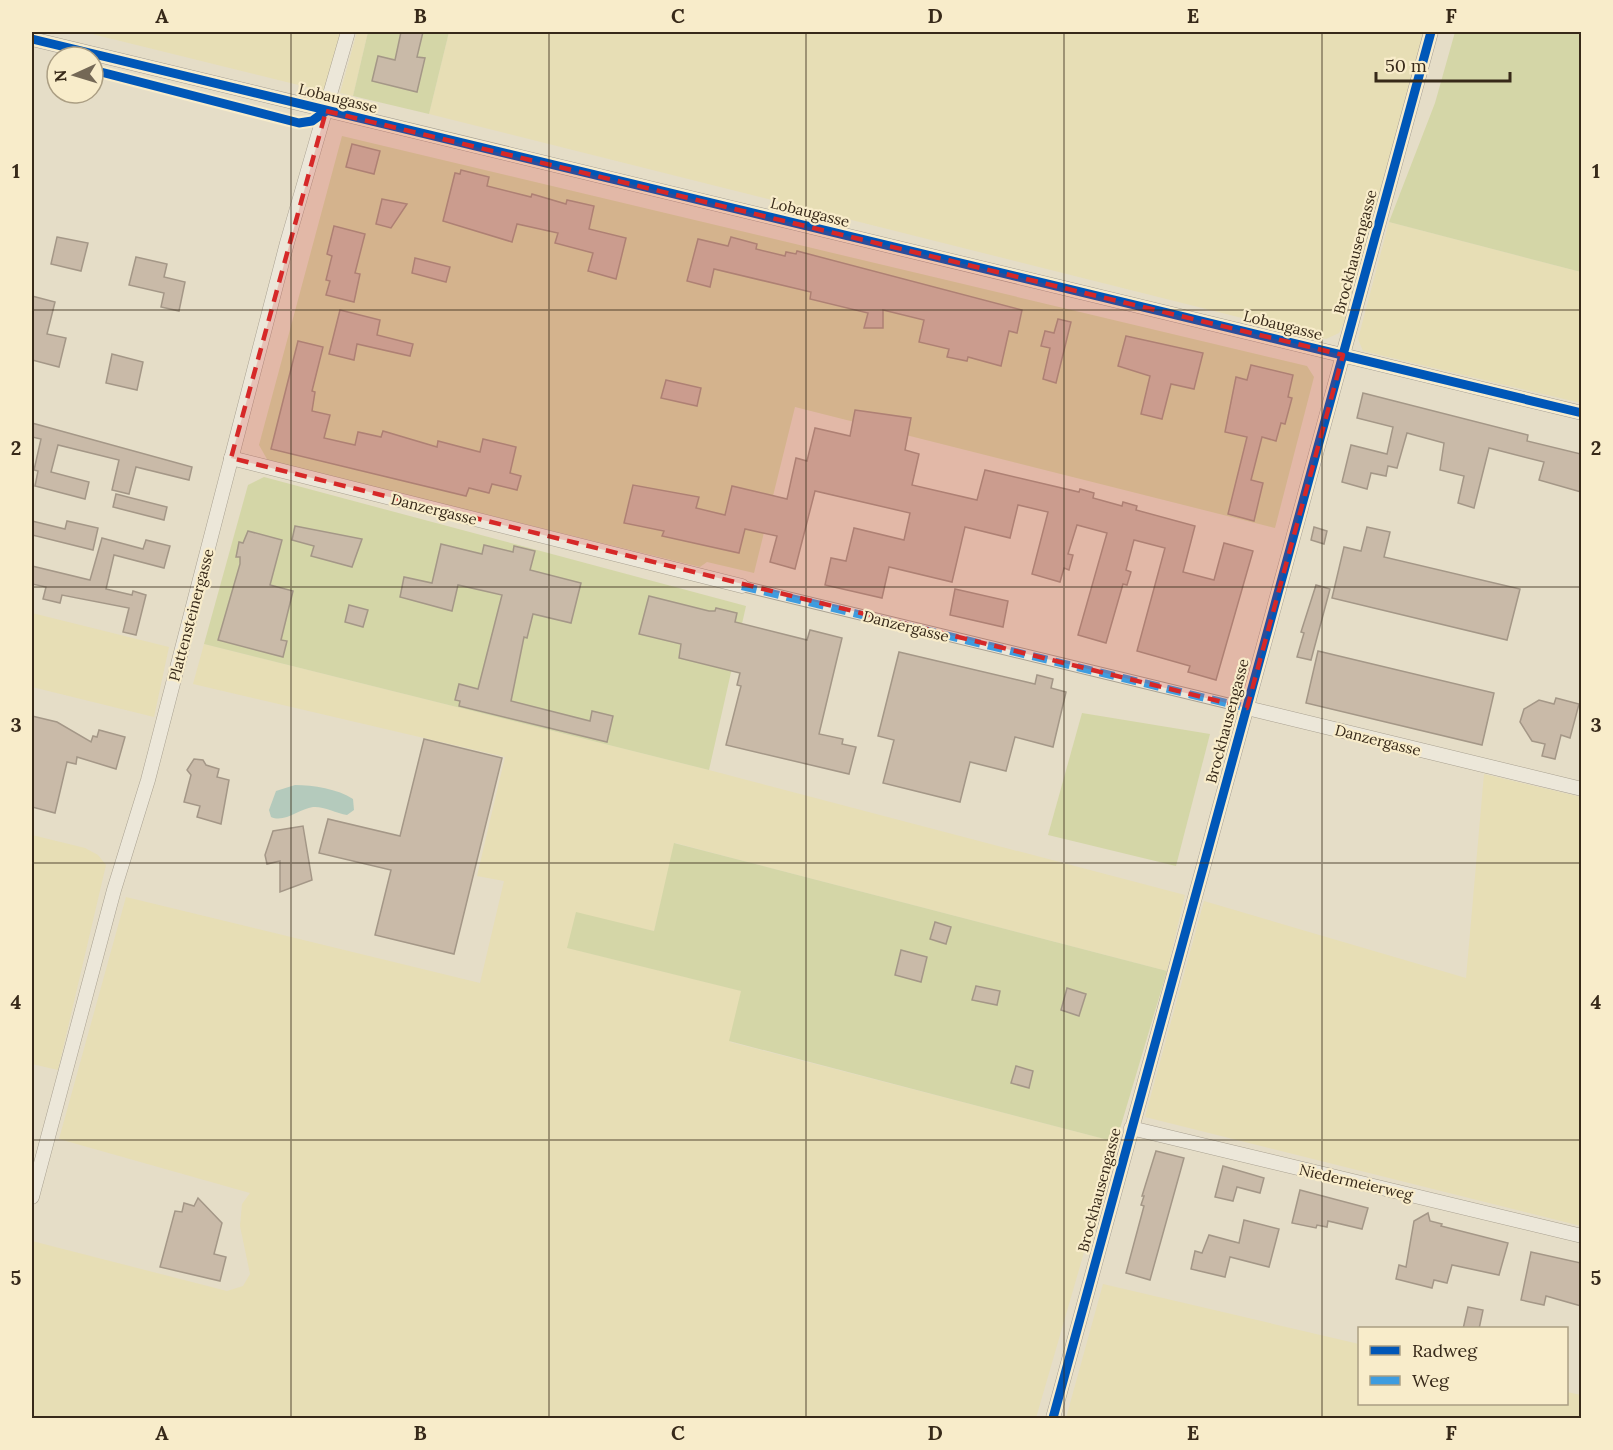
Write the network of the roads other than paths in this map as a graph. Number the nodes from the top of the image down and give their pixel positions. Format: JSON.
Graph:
{"nodes":[{"id":1,"x":348,"y":32,"type":"edge"},
{"id":2,"x":1431,"y":32,"type":"edge"},
{"id":3,"x":32,"y":39,"type":"edge"},
{"id":4,"x":326,"y":111,"type":"junction"},
{"id":5,"x":1343,"y":355,"type":"junction"},
{"id":6,"x":1581,"y":414,"type":"edge"},
{"id":7,"x":231,"y":458,"type":"junction"},
{"id":8,"x":742,"y":586,"type":"joint"},
{"id":9,"x":1246,"y":708,"type":"junction"},
{"id":10,"x":1581,"y":789,"type":"edge"},
{"id":11,"x":1131,"y":1128,"type":"junction"},
{"id":12,"x":32,"y":1197,"type":"edge"},
{"id":13,"x":1581,"y":1236,"type":"edge"},
{"id":14,"x":1053,"y":1419,"type":"edge"}],
"edges":[{"from":1,"to":4,"type":"street","name":"Plattensteinergasse"},
{"from":2,"to":5,"type":"street","name":"Brockhausengasse"},
{"from":3,"to":4,"type":"street","name":"Lobaugasse"},
{"from":4,"to":5,"type":"street","name":"Lobaugasse"},
{"from":4,"to":7,"type":"street","name":"Plattensteinergasse"},
{"from":5,"to":6,"type":"street","name":"Lobaugasse"},
{"from":5,"to":9,"type":"street","name":"Brockhausengasse"},
{"from":7,"to":8,"type":"street","name":"Danzergasse"},
{"from":7,"to":12,"type":"street","name":"Plattensteinergasse"},
{"from":8,"to":9,"type":"street","name":"Danzergasse"},
{"from":9,"to":10,"type":"street","name":"Danzergasse"},
{"from":9,"to":11,"type":"street","name":"Brockhausengasse"},
{"from":11,"to":13,"type":"street","name":"Niedermeierweg"},
{"from":11,"to":14,"type":"street","name":"Brockhausengasse"}]}
